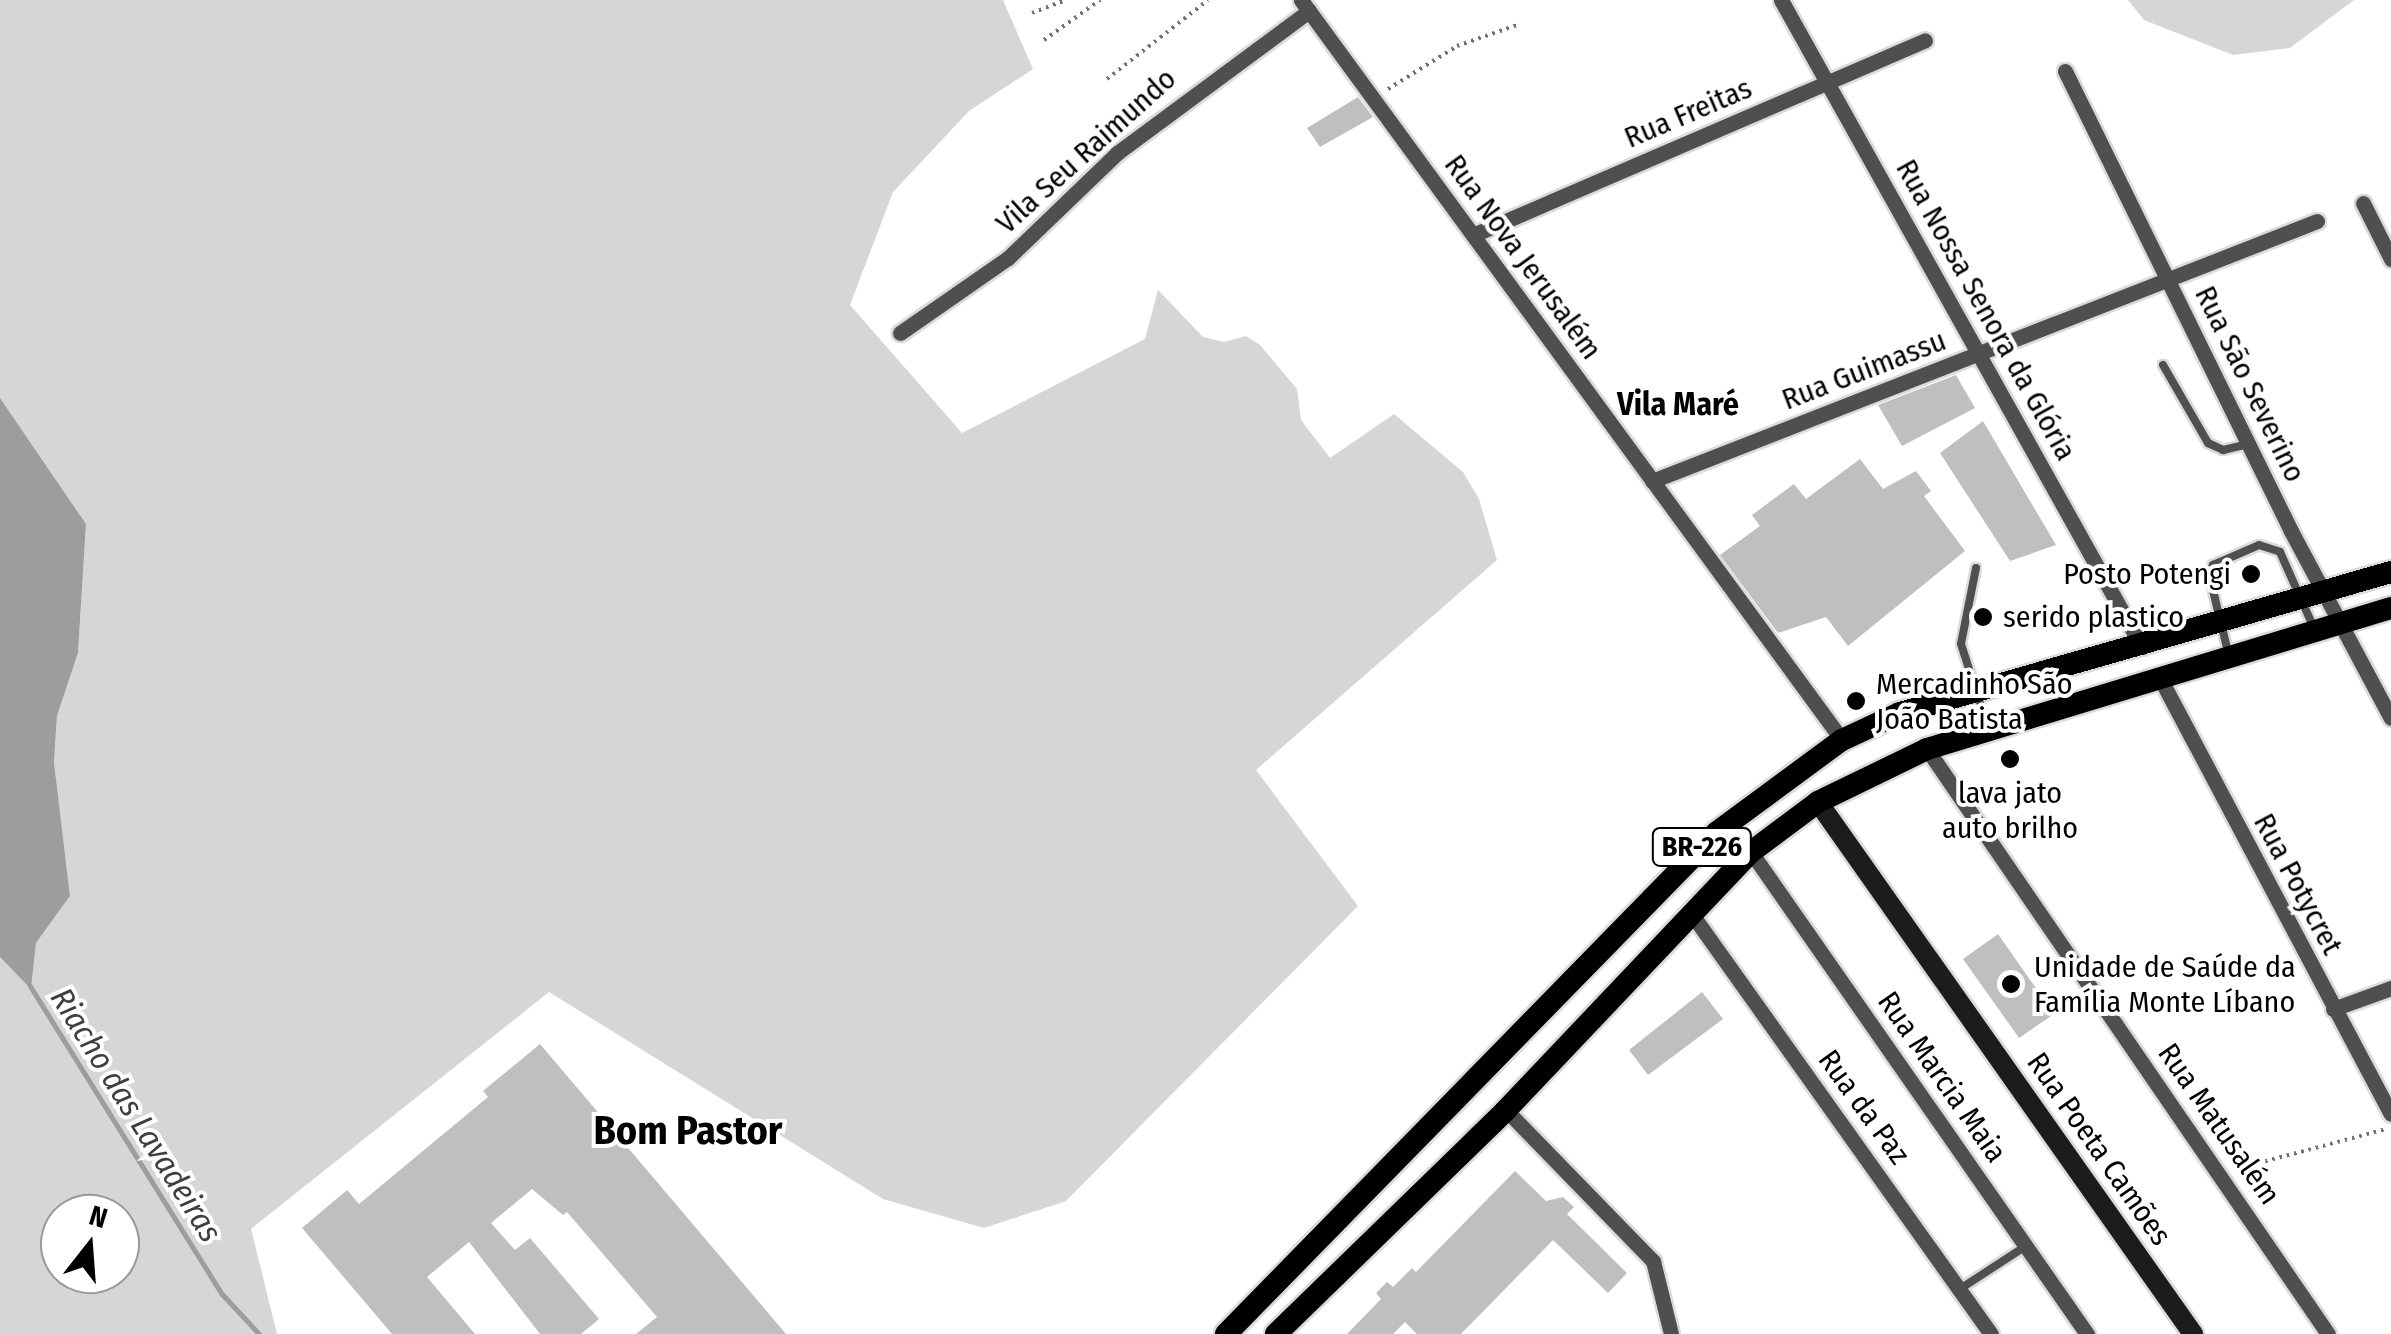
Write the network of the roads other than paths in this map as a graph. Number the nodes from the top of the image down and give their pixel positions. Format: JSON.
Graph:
{"nodes":[{"id":1,"x":1781,"y":0,"type":"edge"},
{"id":2,"x":1305,"y":5,"type":"edge"},
{"id":3,"x":1925,"y":40,"type":"dead end"},
{"id":4,"x":2065,"y":71,"type":"dead end"},
{"id":5,"x":1830,"y":82,"type":"junction"},
{"id":6,"x":2363,"y":204,"type":"dead end"},
{"id":7,"x":2317,"y":221,"type":"dead end"},
{"id":8,"x":1473,"y":235,"type":"junction"},
{"id":9,"x":2391,"y":259,"type":"edge"},
{"id":10,"x":2167,"y":276,"type":"junction"},
{"id":11,"x":900,"y":333,"type":"dead end"},
{"id":12,"x":1978,"y":356,"type":"junction"},
{"id":13,"x":2164,"y":365,"type":"dead end"},
{"id":14,"x":2250,"y":444,"type":"junction"},
{"id":15,"x":1652,"y":481,"type":"junction"},
{"id":16,"x":1976,"y":568,"type":"dead end"},
{"id":17,"x":2391,"y":572,"type":"edge"},
{"id":18,"x":2313,"y":596,"type":"junction"},
{"id":19,"x":2391,"y":608,"type":"edge"},
{"id":20,"x":2342,"y":622,"type":"junction"},
{"id":21,"x":2221,"y":624,"type":"junction"},
{"id":22,"x":2315,"y":630,"type":"junction"},
{"id":23,"x":2142,"y":647,"type":"junction"},
{"id":24,"x":2229,"y":656,"type":"junction"},
{"id":25,"x":2160,"y":678,"type":"junction"},
{"id":26,"x":1974,"y":691,"type":"junction"},
{"id":27,"x":2391,"y":718,"type":"edge"},
{"id":28,"x":1988,"y":729,"type":"junction"},
{"id":29,"x":1842,"y":740,"type":"junction"},
{"id":30,"x":1926,"y":749,"type":"junction"},
{"id":31,"x":1818,"y":802,"type":"junction"},
{"id":32,"x":1751,"y":852,"type":"junction"},
{"id":33,"x":1691,"y":913,"type":"junction"},
{"id":34,"x":2391,"y":988,"type":"edge"},
{"id":35,"x":1560,"y":992,"type":"junction"},
{"id":36,"x":2332,"y":1008,"type":"junction"},
{"id":37,"x":1585,"y":1022,"type":"junction"},
{"id":38,"x":1506,"y":1110,"type":"junction"},
{"id":39,"x":2391,"y":1114,"type":"edge"},
{"id":40,"x":2026,"y":1246,"type":"junction"},
{"id":41,"x":1960,"y":1290,"type":"junction"},
{"id":42,"x":1226,"y":1334,"type":"edge"},
{"id":43,"x":1276,"y":1334,"type":"edge"},
{"id":44,"x":1671,"y":1334,"type":"edge"},
{"id":45,"x":1991,"y":1334,"type":"edge"},
{"id":46,"x":2088,"y":1334,"type":"edge"},
{"id":47,"x":2192,"y":1334,"type":"edge"},
{"id":48,"x":2328,"y":1334,"type":"edge"}],
"edges":[{"from":1,"to":5,"type":"street","name":"Rua Nossa Senora da Glória"},
{"from":2,"to":8,"type":"street","name":"Rua Nova Jerusalém"},
{"from":2,"to":11,"type":"street","name":"Vila Seu Raimundo"},
{"from":3,"to":5,"type":"street","name":"Rua Freitas"},
{"from":4,"to":10,"type":"street","name":"Rua São Severino"},
{"from":5,"to":8,"type":"street","name":"Rua Freitas"},
{"from":5,"to":12,"type":"street","name":"Rua Nossa Senora da Glória"},
{"from":6,"to":9,"type":"street"},
{"from":7,"to":10,"type":"street","name":"Rua Guimassu"},
{"from":8,"to":15,"type":"street","name":"Rua Nova Jerusalém"},
{"from":10,"to":12,"type":"street","name":"Rua Guimassu"},
{"from":10,"to":14,"type":"street","name":"Rua São Severino"},
{"from":12,"to":15,"type":"street","name":"Rua Guimassu"},
{"from":12,"to":23,"type":"street","name":"Rua Nossa Senora da Glória"},
{"from":13,"to":14,"type":"lane"},
{"from":14,"to":18,"type":"street","name":"Rua São Severino"},
{"from":15,"to":29,"type":"street","name":"Rua Nova Jerusalém"},
{"from":16,"to":26,"type":"lane"},
{"from":17,"to":18,"type":"main road","number":"BR-226"},
{"from":18,"to":20,"type":"street","name":"Rua São Severino"},
{"from":18,"to":21,"type":"main road","number":"BR-226"},
{"from":18,"to":21,"type":"lane"},
{"from":18,"to":22,"type":"lane"},
{"from":19,"to":20,"type":"main road","number":"BR-226"},
{"from":20,"to":22,"type":"main road","number":"BR-226"},
{"from":20,"to":27,"type":"street","name":"Rua São Severino"},
{"from":21,"to":23,"type":"main road","number":"BR-226"},
{"from":21,"to":24,"type":"lane"},
{"from":22,"to":24,"type":"main road","number":"BR-226"},
{"from":23,"to":26,"type":"main road","number":"BR-226"},
{"from":24,"to":25,"type":"main road","number":"BR-226"},
{"from":25,"to":28,"type":"main road","number":"BR-226"},
{"from":25,"to":36,"type":"street","name":"Rua Potycret"},
{"from":26,"to":28,"type":"lane"},
{"from":26,"to":29,"type":"main road","number":"BR-226"},
{"from":28,"to":30,"type":"main road","number":"BR-226"},
{"from":29,"to":35,"type":"main road","number":"BR-226"},
{"from":30,"to":31,"type":"main road","number":"BR-226"},
{"from":30,"to":48,"type":"street","name":"Rua Matusalém"},
{"from":31,"to":32,"type":"main road","number":"BR-226"},
{"from":31,"to":47,"type":"street","name":"Rua Poeta Camões"},
{"from":32,"to":33,"type":"main road","number":"BR-226"},
{"from":32,"to":40,"type":"street","name":"Rua Marcia Maia"},
{"from":33,"to":37,"type":"main road","number":"BR-226"},
{"from":33,"to":41,"type":"street","name":"Rua da Paz"},
{"from":34,"to":36,"type":"street"},
{"from":35,"to":37,"type":"main road"},
{"from":35,"to":42,"type":"main road","number":"BR-226"},
{"from":36,"to":39,"type":"street","name":"Rua Potycret"},
{"from":37,"to":38,"type":"main road","number":"BR-226"},
{"from":38,"to":43,"type":"main road","number":"BR-226"},
{"from":38,"to":44,"type":"street"},
{"from":40,"to":41,"type":"lane"},
{"from":40,"to":46,"type":"street","name":"Rua Marcia Maia"},
{"from":41,"to":45,"type":"street","name":"Rua da Paz"}]}
